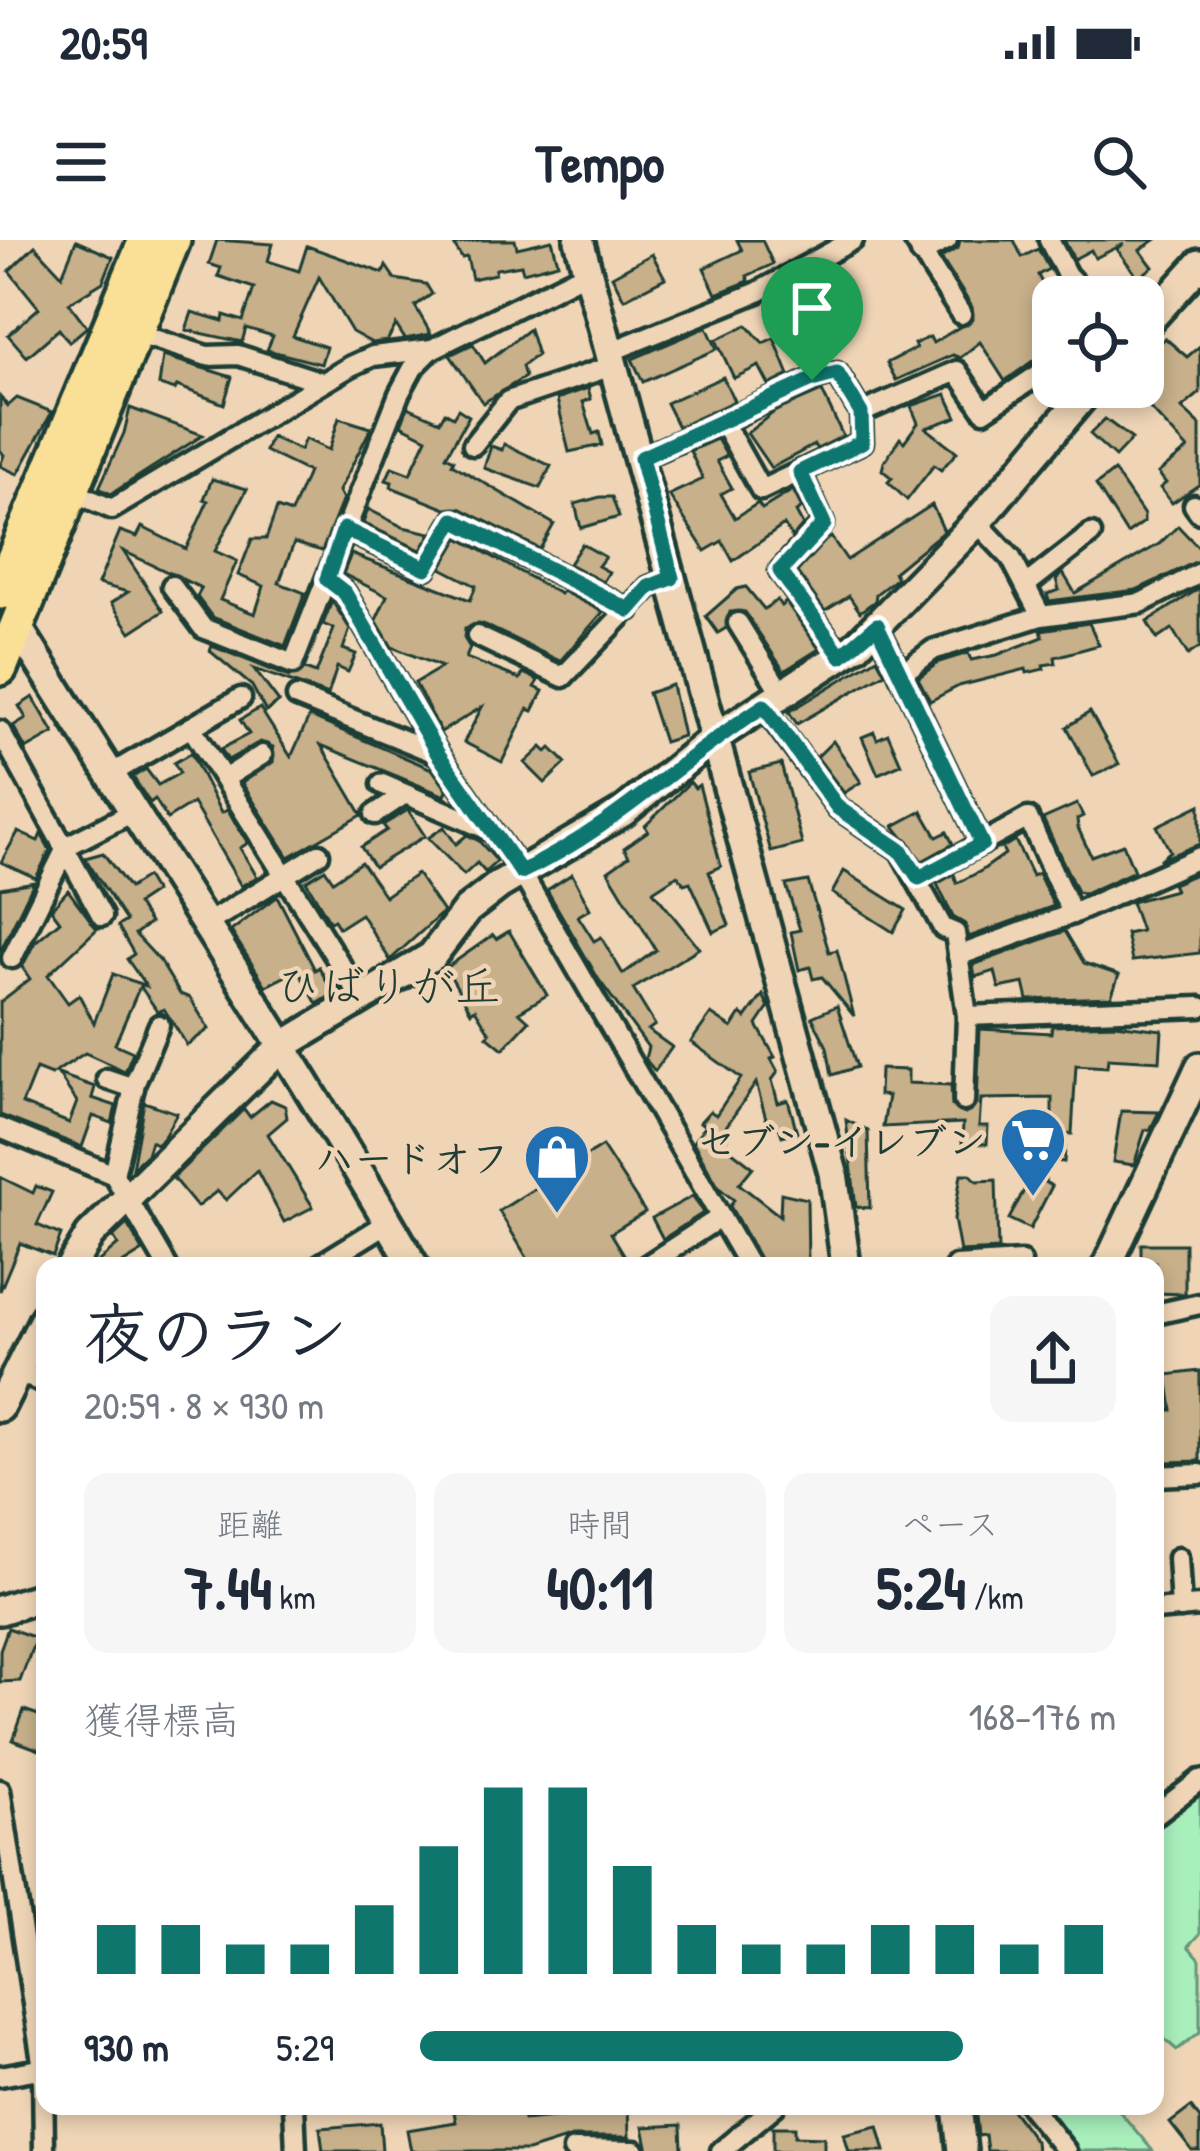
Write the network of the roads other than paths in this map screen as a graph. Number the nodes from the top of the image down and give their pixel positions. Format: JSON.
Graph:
{"nodes":[{"id":1,"x":146,"y":240,"type":"edge"},
{"id":2,"x":173,"y":240,"type":"edge"},
{"id":3,"x":853,"y":240,"type":"edge"},
{"id":4,"x":947,"y":240,"type":"edge"},
{"id":5,"x":1049,"y":240,"type":"edge"},
{"id":6,"x":918,"y":246,"type":"edge"},
{"id":7,"x":581,"y":259,"type":"edge"},
{"id":8,"x":1200,"y":264,"type":"edge"},
{"id":9,"x":1069,"y":276,"type":"edge"},
{"id":10,"x":1164,"y":303,"type":"edge"},
{"id":11,"x":961,"y":314,"type":"dead end"},
{"id":12,"x":135,"y":333,"type":"junction"},
{"id":13,"x":432,"y":349,"type":"junction"},
{"id":14,"x":607,"y":364,"type":"junction"},
{"id":15,"x":1032,"y":379,"type":"edge"},
{"id":16,"x":322,"y":382,"type":"junction"},
{"id":17,"x":1073,"y":408,"type":"edge"},
{"id":18,"x":861,"y":413,"type":"junction"},
{"id":19,"x":723,"y":422,"type":"junction"},
{"id":20,"x":473,"y":446,"type":"dead end"},
{"id":21,"x":641,"y":458,"type":"junction"},
{"id":22,"x":800,"y":472,"type":"junction"},
{"id":23,"x":71,"y":491,"type":"junction"},
{"id":24,"x":977,"y":522,"type":"junction"},
{"id":25,"x":344,"y":529,"type":"junction"},
{"id":26,"x":1091,"y":534,"type":"dead end"},
{"id":27,"x":1200,"y":574,"type":"edge"},
{"id":28,"x":327,"y":579,"type":"junction"},
{"id":29,"x":663,"y":582,"type":"junction"},
{"id":30,"x":1027,"y":584,"type":"junction"},
{"id":31,"x":172,"y":586,"type":"dead end"},
{"id":32,"x":0,"y":592,"type":"edge"},
{"id":33,"x":629,"y":610,"type":"junction"},
{"id":34,"x":1041,"y":616,"type":"junction"},
{"id":35,"x":8,"y":620,"type":"edge"},
{"id":36,"x":738,"y":623,"type":"dead end"},
{"id":37,"x":877,"y":625,"type":"junction"},
{"id":38,"x":477,"y":636,"type":"dead end"},
{"id":39,"x":841,"y":656,"type":"junction"},
{"id":40,"x":0,"y":668,"type":"edge"},
{"id":41,"x":900,"y":675,"type":"junction"},
{"id":42,"x":297,"y":697,"type":"dead end"},
{"id":43,"x":241,"y":698,"type":"dead end"},
{"id":44,"x":773,"y":700,"type":"junction"},
{"id":45,"x":191,"y":728,"type":"junction"},
{"id":46,"x":0,"y":731,"type":"edge"},
{"id":47,"x":714,"y":738,"type":"junction"},
{"id":48,"x":262,"y":754,"type":"dead end"},
{"id":49,"x":438,"y":754,"type":"junction"},
{"id":50,"x":109,"y":775,"type":"junction"},
{"id":51,"x":224,"y":778,"type":"junction"},
{"id":52,"x":382,"y":784,"type":"dead end"},
{"id":53,"x":404,"y":794,"type":"junction"},
{"id":54,"x":131,"y":813,"type":"junction"},
{"id":55,"x":374,"y":814,"type":"dead end"},
{"id":56,"x":489,"y":830,"type":"junction"},
{"id":57,"x":982,"y":844,"type":"junction"},
{"id":58,"x":67,"y":846,"type":"junction"},
{"id":59,"x":319,"y":854,"type":"dead end"},
{"id":60,"x":1200,"y":857,"type":"edge"},
{"id":61,"x":521,"y":872,"type":"junction"},
{"id":62,"x":286,"y":876,"type":"junction"},
{"id":63,"x":919,"y":878,"type":"junction"},
{"id":64,"x":1072,"y":914,"type":"junction"},
{"id":65,"x":102,"y":916,"type":"dead end"},
{"id":66,"x":208,"y":923,"type":"junction"},
{"id":67,"x":958,"y":956,"type":"junction"},
{"id":68,"x":12,"y":958,"type":"dead end"},
{"id":69,"x":362,"y":999,"type":"junction"},
{"id":70,"x":1200,"y":1006,"type":"edge"},
{"id":71,"x":967,"y":1016,"type":"junction"},
{"id":72,"x":159,"y":1024,"type":"dead end"},
{"id":73,"x":281,"y":1046,"type":"junction"},
{"id":74,"x":1200,"y":1067,"type":"edge"},
{"id":75,"x":107,"y":1078,"type":"dead end"},
{"id":76,"x":134,"y":1088,"type":"junction"},
{"id":77,"x":964,"y":1101,"type":"dead end"},
{"id":78,"x":0,"y":1128,"type":"edge"},
{"id":79,"x":120,"y":1188,"type":"junction"},
{"id":80,"x":719,"y":1218,"type":"junction"},
{"id":81,"x":389,"y":1222,"type":"junction"},
{"id":82,"x":77,"y":1257,"type":"edge"},
{"id":83,"x":162,"y":1257,"type":"edge"},
{"id":84,"x":333,"y":1257,"type":"edge"},
{"id":85,"x":409,"y":1257,"type":"edge"},
{"id":86,"x":660,"y":1257,"type":"edge"},
{"id":87,"x":743,"y":1257,"type":"edge"},
{"id":88,"x":845,"y":1257,"type":"edge"},
{"id":89,"x":1110,"y":1257,"type":"edge"},
{"id":90,"x":1200,"y":1304,"type":"edge"},
{"id":91,"x":1164,"y":1312,"type":"edge"},
{"id":92,"x":36,"y":1335,"type":"edge"},
{"id":93,"x":17,"y":1372,"type":"junction"},
{"id":94,"x":36,"y":1380,"type":"edge"},
{"id":95,"x":0,"y":1407,"type":"edge"},
{"id":96,"x":1200,"y":1474,"type":"edge"},
{"id":97,"x":1164,"y":1476,"type":"edge"},
{"id":98,"x":1178,"y":1558,"type":"dead end"},
{"id":99,"x":36,"y":1600,"type":"edge"},
{"id":100,"x":1191,"y":1607,"type":"edge"},
{"id":101,"x":0,"y":1610,"type":"edge"},
{"id":102,"x":1200,"y":1780,"type":"edge"},
{"id":103,"x":0,"y":1790,"type":"edge"},
{"id":104,"x":1164,"y":1808,"type":"edge"},
{"id":105,"x":36,"y":2017,"type":"edge"},
{"id":106,"x":36,"y":2069,"type":"edge"},
{"id":107,"x":0,"y":2076,"type":"edge"},
{"id":108,"x":44,"y":2115,"type":"edge"},
{"id":109,"x":294,"y":2115,"type":"edge"},
{"id":110,"x":761,"y":2115,"type":"edge"},
{"id":111,"x":958,"y":2115,"type":"edge"},
{"id":112,"x":1037,"y":2115,"type":"edge"},
{"id":113,"x":736,"y":2143,"type":"edge"},
{"id":114,"x":573,"y":2150,"type":"edge"},
{"id":115,"x":44,"y":2151,"type":"edge"},
{"id":116,"x":296,"y":2151,"type":"edge"},
{"id":117,"x":635,"y":2151,"type":"edge"},
{"id":118,"x":721,"y":2151,"type":"edge"},
{"id":119,"x":962,"y":2151,"type":"edge"},
{"id":120,"x":1066,"y":2151,"type":"edge"}],
"edges":[{"from":1,"to":32,"type":"highway"},
{"from":2,"to":12,"type":"highway"},
{"from":3,"to":14,"type":"street"},
{"from":4,"to":6,"type":"street"},
{"from":5,"to":9,"type":"street"},
{"from":6,"to":11,"type":"street"},
{"from":7,"to":13,"type":"street"},
{"from":7,"to":14,"type":"street"},
{"from":8,"to":10,"type":"street"},
{"from":12,"to":16,"type":"street"},
{"from":12,"to":23,"type":"highway"},
{"from":13,"to":16,"type":"street"},
{"from":13,"to":25,"type":"street"},
{"from":14,"to":20,"type":"street"},
{"from":14,"to":21,"type":"street"},
{"from":15,"to":18,"type":"street"},
{"from":16,"to":23,"type":"street"},
{"from":17,"to":24,"type":"street"},
{"from":18,"to":19,"type":"street"},
{"from":18,"to":22,"type":"street"},
{"from":19,"to":21,"type":"street"},
{"from":19,"to":22,"type":"street"},
{"from":21,"to":29,"type":"street"},
{"from":22,"to":39,"type":"street"},
{"from":23,"to":35,"type":"highway"},
{"from":24,"to":30,"type":"street"},
{"from":24,"to":37,"type":"street"},
{"from":25,"to":28,"type":"street"},
{"from":25,"to":33,"type":"street"},
{"from":26,"to":30,"type":"street"},
{"from":27,"to":34,"type":"street"},
{"from":28,"to":31,"type":"street"},
{"from":28,"to":49,"type":"street"},
{"from":29,"to":33,"type":"street"},
{"from":29,"to":47,"type":"street"},
{"from":30,"to":34,"type":"street"},
{"from":33,"to":38,"type":"street"},
{"from":34,"to":41,"type":"street"},
{"from":35,"to":40,"type":"highway"},
{"from":35,"to":50,"type":"street"},
{"from":36,"to":44,"type":"street"},
{"from":37,"to":39,"type":"street"},
{"from":37,"to":41,"type":"street"},
{"from":39,"to":44,"type":"street"},
{"from":41,"to":57,"type":"street"},
{"from":42,"to":49,"type":"street"},
{"from":43,"to":45,"type":"street"},
{"from":44,"to":47,"type":"street"},
{"from":44,"to":63,"type":"street"},
{"from":45,"to":50,"type":"street"},
{"from":45,"to":51,"type":"street"},
{"from":46,"to":58,"type":"street"},
{"from":47,"to":61,"type":"street"},
{"from":47,"to":88,"type":"street"},
{"from":48,"to":51,"type":"street"},
{"from":49,"to":56,"type":"street"},
{"from":50,"to":54,"type":"street"},
{"from":51,"to":62,"type":"street"},
{"from":52,"to":53,"type":"street"},
{"from":53,"to":55,"type":"street"},
{"from":53,"to":56,"type":"street"},
{"from":54,"to":58,"type":"street"},
{"from":54,"to":66,"type":"street"},
{"from":56,"to":61,"type":"street"},
{"from":57,"to":63,"type":"street"},
{"from":57,"to":64,"type":"street"},
{"from":58,"to":65,"type":"street"},
{"from":58,"to":68,"type":"street"},
{"from":59,"to":62,"type":"street"},
{"from":60,"to":64,"type":"street"},
{"from":61,"to":69,"type":"street"},
{"from":61,"to":80,"type":"street"},
{"from":62,"to":66,"type":"street"},
{"from":62,"to":69,"type":"street"},
{"from":63,"to":67,"type":"street"},
{"from":64,"to":67,"type":"street"},
{"from":66,"to":73,"type":"street"},
{"from":67,"to":71,"type":"street"},
{"from":69,"to":73,"type":"street"},
{"from":70,"to":71,"type":"street"},
{"from":71,"to":77,"type":"street"},
{"from":72,"to":76,"type":"street"},
{"from":73,"to":79,"type":"street"},
{"from":73,"to":81,"type":"street"},
{"from":74,"to":89,"type":"street"},
{"from":75,"to":76,"type":"street"},
{"from":76,"to":79,"type":"street"},
{"from":78,"to":79,"type":"street"},
{"from":79,"to":82,"type":"street"},
{"from":79,"to":83,"type":"street"},
{"from":80,"to":86,"type":"street"},
{"from":80,"to":87,"type":"street"},
{"from":81,"to":84,"type":"street"},
{"from":81,"to":85,"type":"street"},
{"from":90,"to":91,"type":"street"},
{"from":92,"to":93,"type":"street"},
{"from":93,"to":94,"type":"street"},
{"from":93,"to":95,"type":"street"},
{"from":96,"to":97,"type":"street"},
{"from":98,"to":100,"type":"street"},
{"from":99,"to":101,"type":"street"},
{"from":102,"to":104,"type":"street"},
{"from":103,"to":105,"type":"street"},
{"from":106,"to":107,"type":"street"},
{"from":108,"to":115,"type":"street"},
{"from":109,"to":116,"type":"street"},
{"from":110,"to":113,"type":"street"},
{"from":111,"to":119,"type":"street"},
{"from":112,"to":120,"type":"street"},
{"from":113,"to":118,"type":"street"},
{"from":114,"to":117,"type":"street"}]}
